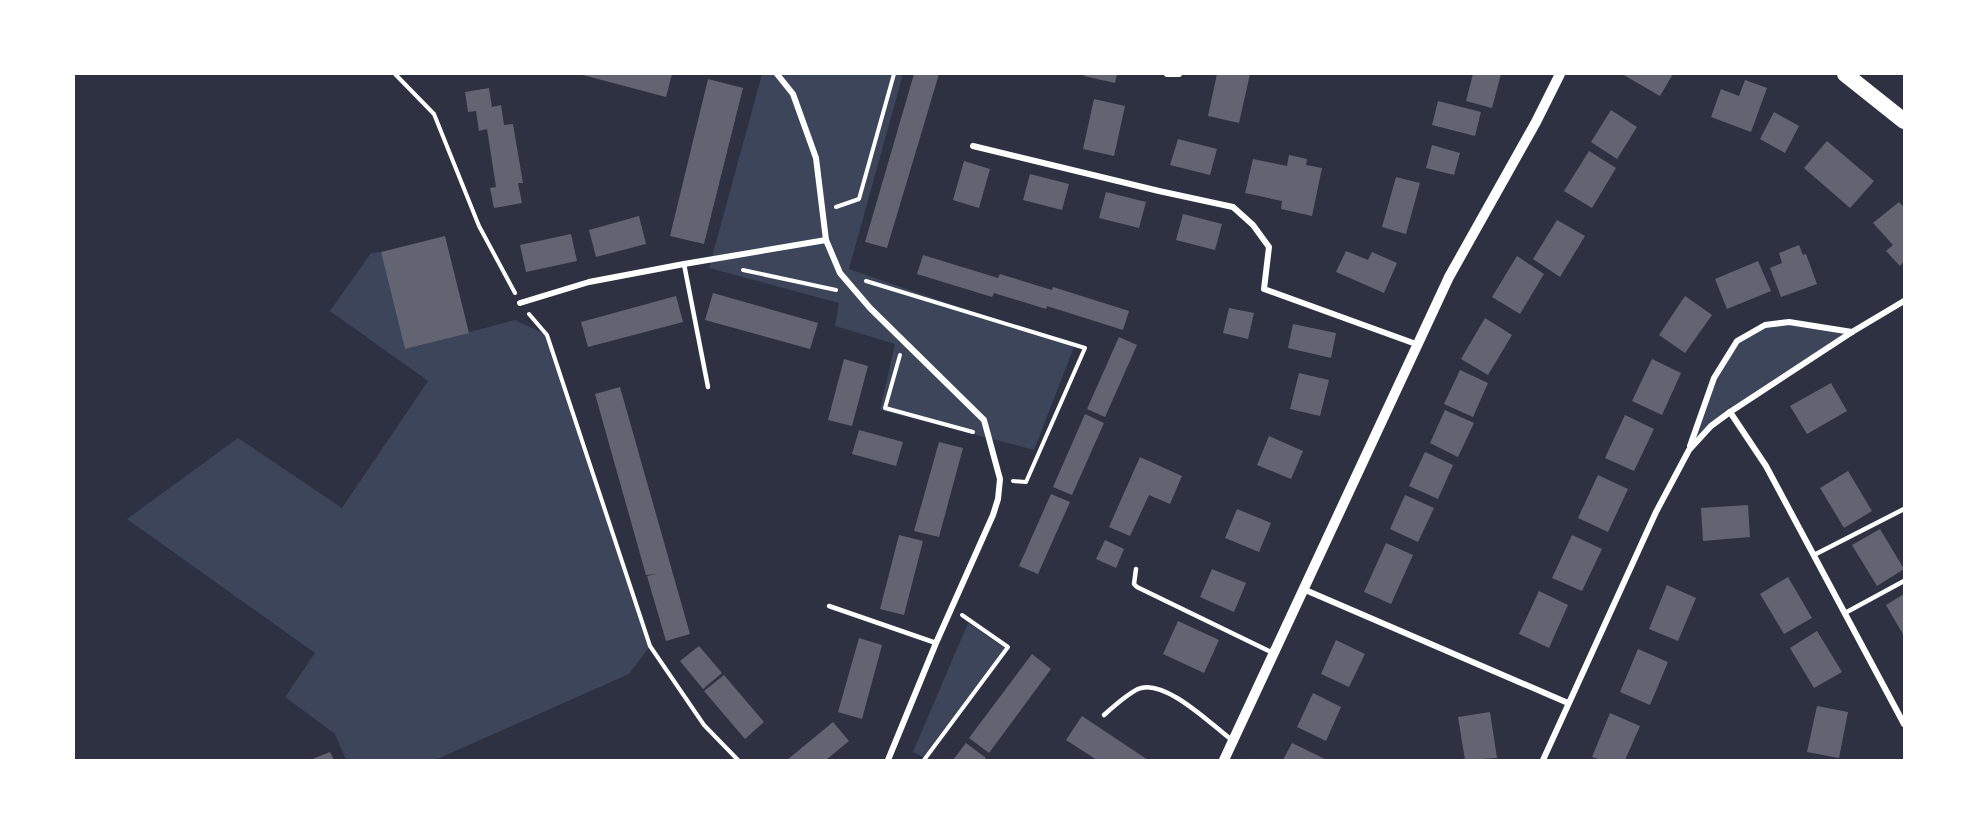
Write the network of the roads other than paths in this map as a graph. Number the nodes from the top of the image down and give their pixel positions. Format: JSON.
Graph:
{"nodes":[{"id":1,"x":777,"y":74,"type":"edge"},
{"id":2,"x":1167,"y":74,"type":"edge"},
{"id":3,"x":1179,"y":74,"type":"edge"},
{"id":4,"x":1560,"y":74,"type":"edge"},
{"id":5,"x":1845,"y":74,"type":"edge"},
{"id":6,"x":1905,"y":121,"type":"edge"},
{"id":7,"x":973,"y":147,"type":"dead end"},
{"id":8,"x":826,"y":240,"type":"junction"},
{"id":9,"x":684,"y":264,"type":"junction"},
{"id":10,"x":1905,"y":301,"type":"edge"},
{"id":11,"x":520,"y":303,"type":"road end"},
{"id":12,"x":1852,"y":332,"type":"junction"},
{"id":13,"x":1416,"y":344,"type":"junction"},
{"id":14,"x":708,"y":387,"type":"dead end"},
{"id":15,"x":1730,"y":412,"type":"junction"},
{"id":16,"x":1689,"y":450,"type":"junction"},
{"id":17,"x":1905,"y":509,"type":"edge"},
{"id":18,"x":1814,"y":555,"type":"junction"},
{"id":19,"x":1136,"y":569,"type":"dead end"},
{"id":20,"x":1905,"y":581,"type":"edge"},
{"id":21,"x":1303,"y":589,"type":"junction"},
{"id":22,"x":829,"y":606,"type":"dead end"},
{"id":23,"x":1845,"y":613,"type":"junction"},
{"id":24,"x":936,"y":643,"type":"junction"},
{"id":25,"x":1273,"y":653,"type":"junction"},
{"id":26,"x":1568,"y":703,"type":"junction"},
{"id":27,"x":1104,"y":715,"type":"dead end"},
{"id":28,"x":1905,"y":724,"type":"edge"},
{"id":29,"x":1233,"y":741,"type":"junction"},
{"id":30,"x":888,"y":760,"type":"edge"},
{"id":31,"x":1224,"y":760,"type":"edge"},
{"id":32,"x":1543,"y":760,"type":"edge"}],
"edges":[{"from":1,"to":8,"type":"street"},
{"from":2,"to":3,"type":"street"},
{"from":4,"to":13,"type":"street"},
{"from":5,"to":6,"type":"highway"},
{"from":7,"to":13,"type":"street"},
{"from":8,"to":9,"type":"street"},
{"from":8,"to":24,"type":"street"},
{"from":9,"to":11,"type":"street"},
{"from":9,"to":14,"type":"lane"},
{"from":10,"to":12,"type":"street"},
{"from":12,"to":15,"type":"street"},
{"from":12,"to":16,"type":"street"},
{"from":13,"to":21,"type":"street"},
{"from":15,"to":16,"type":"street"},
{"from":15,"to":18,"type":"street"},
{"from":16,"to":26,"type":"street"},
{"from":17,"to":18,"type":"lane"},
{"from":18,"to":23,"type":"street"},
{"from":19,"to":25,"type":"lane"},
{"from":20,"to":23,"type":"lane"},
{"from":21,"to":25,"type":"street"},
{"from":21,"to":26,"type":"street"},
{"from":22,"to":24,"type":"lane"},
{"from":23,"to":28,"type":"street"},
{"from":24,"to":30,"type":"street"},
{"from":25,"to":29,"type":"street"},
{"from":26,"to":32,"type":"street"},
{"from":27,"to":29,"type":"lane"},
{"from":29,"to":31,"type":"street"}]}
